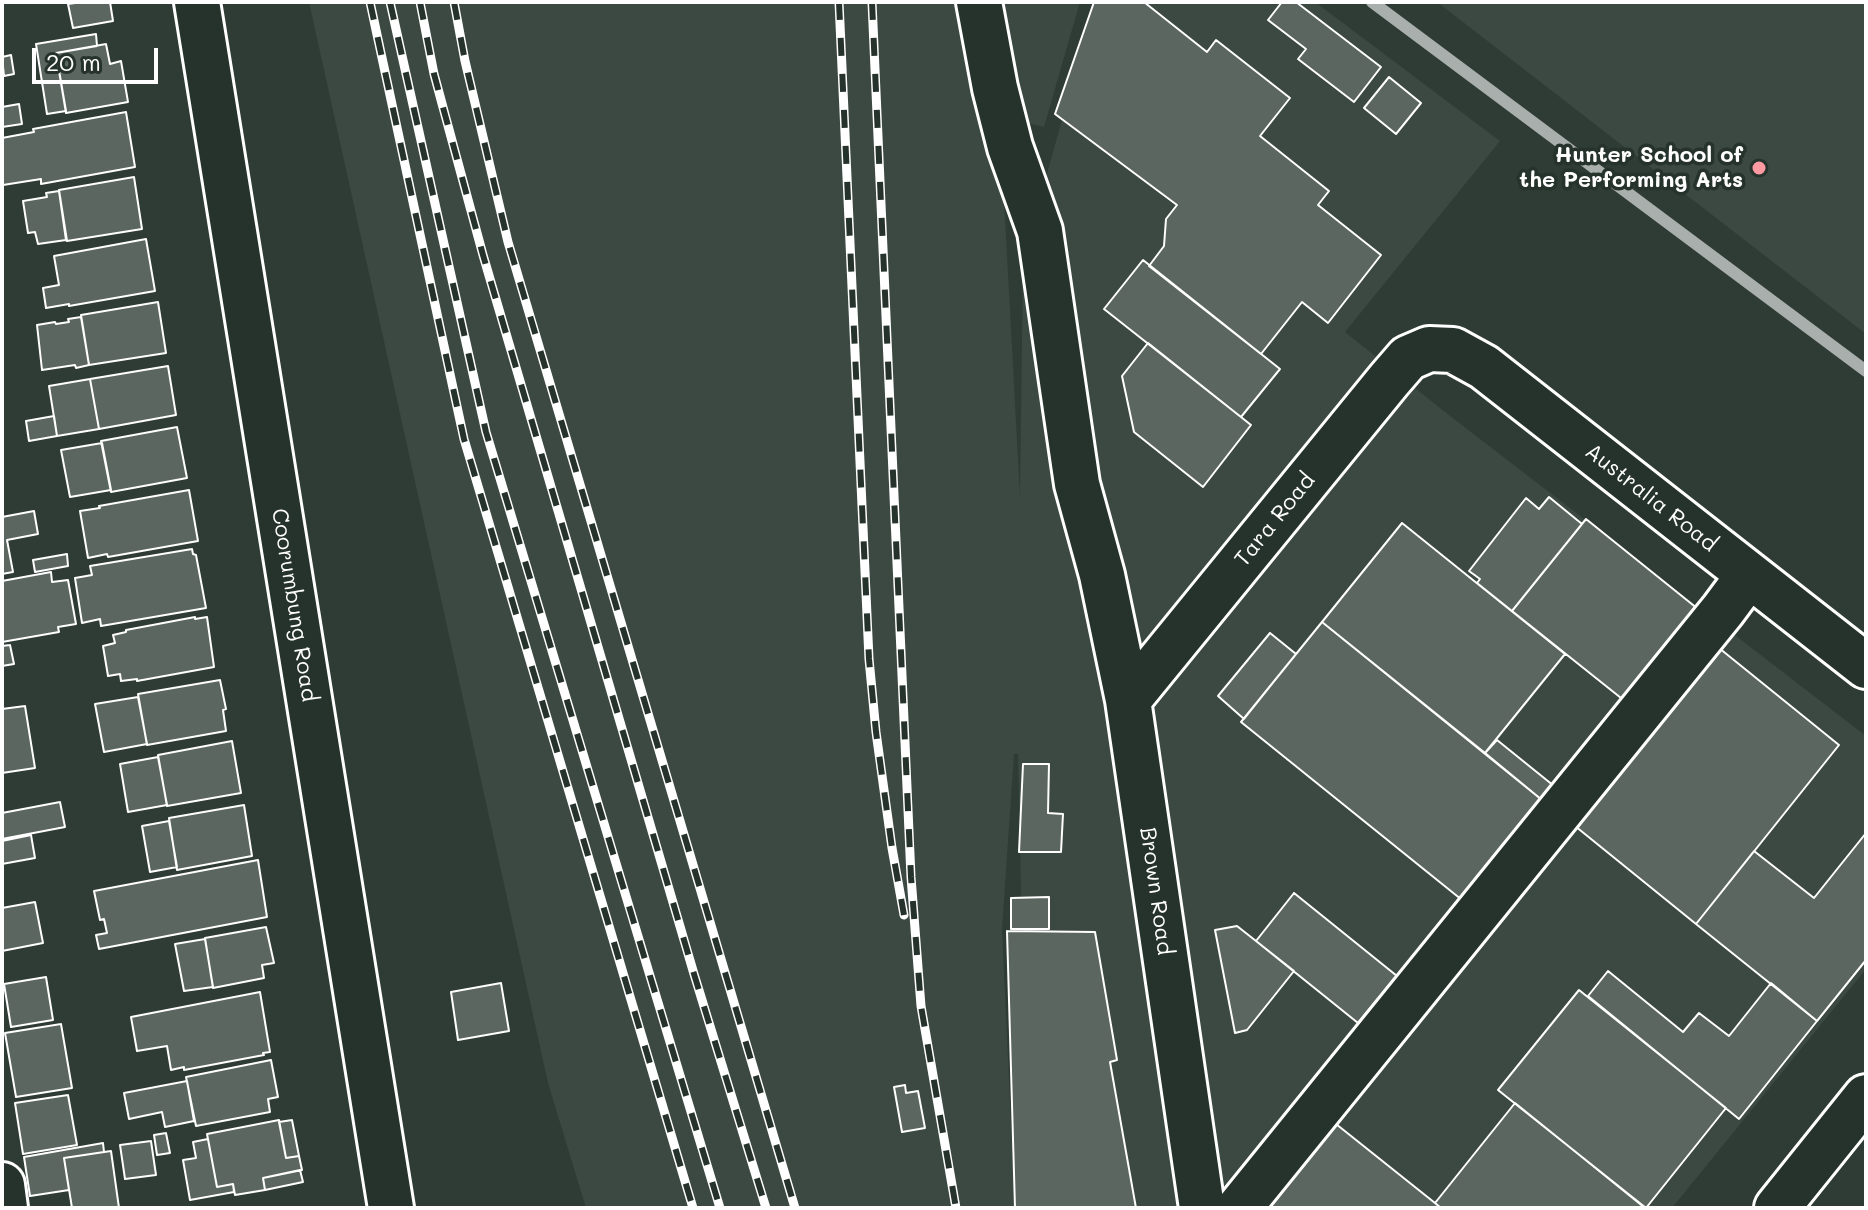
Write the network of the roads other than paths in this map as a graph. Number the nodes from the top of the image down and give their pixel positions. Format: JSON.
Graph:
{"nodes":[{"id":1,"x":197,"y":2,"type":"edge"},
{"id":2,"x":979,"y":2,"type":"edge"},
{"id":3,"x":1429,"y":349,"type":"joint"},
{"id":4,"x":1749,"y":575,"type":"junction"},
{"id":5,"x":1866,"y":666,"type":"edge"},
{"id":6,"x":1128,"y":700,"type":"junction"},
{"id":7,"x":1866,"y":1097,"type":"edge"},
{"id":8,"x":2,"y":1185,"type":"edge"},
{"id":9,"x":5,"y":1208,"type":"edge"},
{"id":10,"x":391,"y":1208,"type":"edge"},
{"id":11,"x":1202,"y":1208,"type":"edge"},
{"id":12,"x":1239,"y":1208,"type":"edge"},
{"id":13,"x":1777,"y":1208,"type":"edge"}],
"edges":[{"from":1,"to":10,"type":"street","name":"Coorumbung Road"},
{"from":2,"to":6,"type":"street","name":"Brown Road"},
{"from":3,"to":4,"type":"street","name":"Australia Road"},
{"from":3,"to":6,"type":"street","name":"Tara Road"},
{"from":4,"to":5,"type":"street","name":"Australia Road"},
{"from":4,"to":12,"type":"street"},
{"from":6,"to":11,"type":"street","name":"Brown Road"},
{"from":7,"to":13,"type":"street"},
{"from":8,"to":9,"type":"street"}]}
